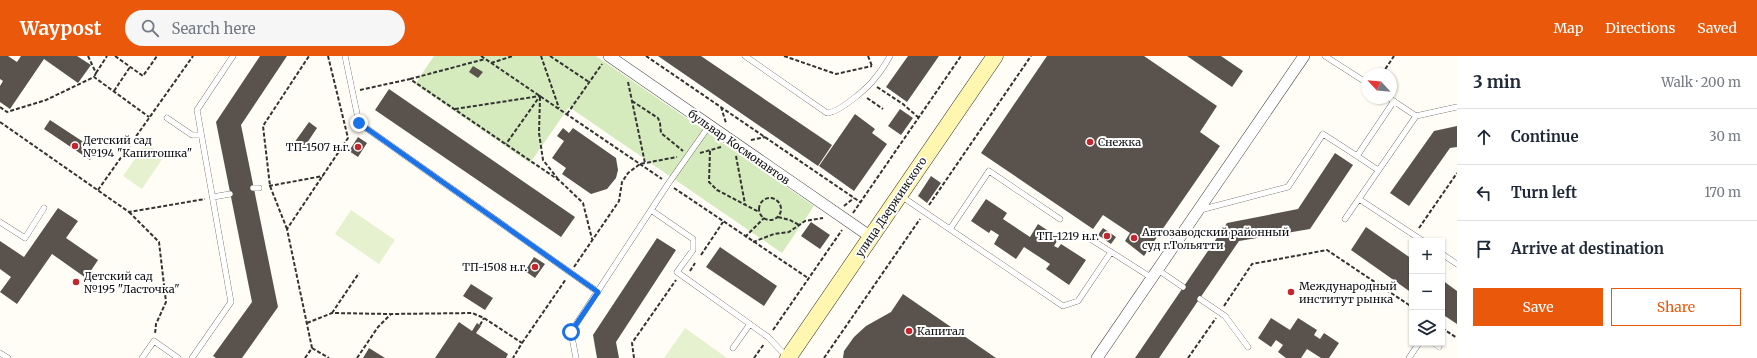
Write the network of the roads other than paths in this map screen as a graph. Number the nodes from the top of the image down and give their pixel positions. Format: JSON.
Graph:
{"nodes":[{"id":1,"x":233,"y":56,"type":"edge"},
{"id":2,"x":345,"y":56,"type":"edge"},
{"id":3,"x":745,"y":56,"type":"edge"},
{"id":4,"x":890,"y":56,"type":"edge"},
{"id":5,"x":994,"y":56,"type":"edge"},
{"id":6,"x":1304,"y":56,"type":"edge"},
{"id":7,"x":1325,"y":56,"type":"edge"},
{"id":8,"x":606,"y":59,"type":"edge"},
{"id":9,"x":1361,"y":79,"type":"edge"},
{"id":10,"x":1397,"y":103,"type":"edge"},
{"id":11,"x":1390,"y":104,"type":"edge"},
{"id":12,"x":1457,"y":107,"type":"edge"},
{"id":13,"x":1416,"y":116,"type":"junction"},
{"id":14,"x":168,"y":118,"type":"dead end"},
{"id":15,"x":709,"y":126,"type":"junction"},
{"id":16,"x":202,"y":135,"type":"junction"},
{"id":17,"x":1357,"y":156,"type":"junction"},
{"id":18,"x":1378,"y":170,"type":"junction"},
{"id":19,"x":230,"y":194,"type":"dead end"},
{"id":20,"x":899,"y":195,"type":"junction"},
{"id":21,"x":213,"y":197,"type":"junction"},
{"id":22,"x":1359,"y":199,"type":"junction"},
{"id":23,"x":44,"y":208,"type":"dead end"},
{"id":24,"x":651,"y":210,"type":"junction"},
{"id":25,"x":1198,"y":210,"type":"junction"},
{"id":26,"x":1060,"y":218,"type":"dead end"},
{"id":27,"x":1345,"y":219,"type":"dead end"},
{"id":28,"x":0,"y":222,"type":"edge"},
{"id":29,"x":950,"y":229,"type":"junction"},
{"id":30,"x":1084,"y":235,"type":"dead end"},
{"id":31,"x":871,"y":237,"type":"junction"},
{"id":32,"x":1418,"y":238,"type":"edge"},
{"id":33,"x":1111,"y":252,"type":"junction"},
{"id":34,"x":1445,"y":256,"type":"edge"},
{"id":35,"x":1457,"y":264,"type":"edge"},
{"id":36,"x":1155,"y":274,"type":"junction"},
{"id":37,"x":1183,"y":287,"type":"dead end"},
{"id":38,"x":598,"y":292,"type":"junction"},
{"id":39,"x":1200,"y":299,"type":"dead end"},
{"id":40,"x":750,"y":324,"type":"junction"},
{"id":41,"x":1417,"y":346,"type":"edge"},
{"id":42,"x":1248,"y":347,"type":"dead end"},
{"id":43,"x":733,"y":348,"type":"dead end"},
{"id":44,"x":0,"y":352,"type":"edge"},
{"id":45,"x":8,"y":358,"type":"edge"},
{"id":46,"x":142,"y":358,"type":"edge"},
{"id":47,"x":178,"y":358,"type":"edge"},
{"id":48,"x":192,"y":358,"type":"edge"},
{"id":49,"x":576,"y":358,"type":"edge"},
{"id":50,"x":788,"y":358,"type":"edge"},
{"id":51,"x":1097,"y":358,"type":"edge"},
{"id":52,"x":1409,"y":358,"type":"edge"}],
"edges":[{"from":1,"to":16,"type":"lane"},
{"from":2,"to":38,"type":"lane"},
{"from":3,"to":4,"type":"lane"},
{"from":5,"to":20,"type":"main road","name":"улица Дзержинского"},
{"from":6,"to":25,"type":"street"},
{"from":7,"to":9,"type":"lane"},
{"from":8,"to":15,"type":"street","name":"бульвар Космонавтов"},
{"from":10,"to":13,"type":"lane"},
{"from":11,"to":17,"type":"lane"},
{"from":12,"to":13,"type":"lane"},
{"from":13,"to":18,"type":"lane"},
{"from":14,"to":16,"type":"lane"},
{"from":15,"to":24,"type":"lane"},
{"from":15,"to":31,"type":"street","name":"бульвар Космонавтов"},
{"from":16,"to":21,"type":"lane"},
{"from":17,"to":18,"type":"lane"},
{"from":17,"to":25,"type":"lane"},
{"from":18,"to":22,"type":"lane"},
{"from":19,"to":21,"type":"lane"},
{"from":20,"to":29,"type":"lane"},
{"from":20,"to":31,"type":"main road","name":"улица Дзержинского"},
{"from":21,"to":48,"type":"lane"},
{"from":22,"to":27,"type":"lane"},
{"from":22,"to":32,"type":"lane"},
{"from":23,"to":28,"type":"lane"},
{"from":24,"to":38,"type":"lane"},
{"from":24,"to":40,"type":"lane"},
{"from":25,"to":36,"type":"street"},
{"from":26,"to":29,"type":"lane"},
{"from":29,"to":33,"type":"lane"},
{"from":30,"to":33,"type":"lane"},
{"from":31,"to":50,"type":"main road","name":"улица Дзержинского"},
{"from":33,"to":36,"type":"lane"},
{"from":34,"to":35,"type":"lane"},
{"from":36,"to":37,"type":"lane"},
{"from":36,"to":51,"type":"street"},
{"from":38,"to":49,"type":"lane"},
{"from":39,"to":42,"type":"lane"},
{"from":40,"to":43,"type":"lane"},
{"from":40,"to":50,"type":"lane"},
{"from":41,"to":52,"type":"lane"},
{"from":44,"to":45,"type":"lane"},
{"from":46,"to":47,"type":"lane"}]}
